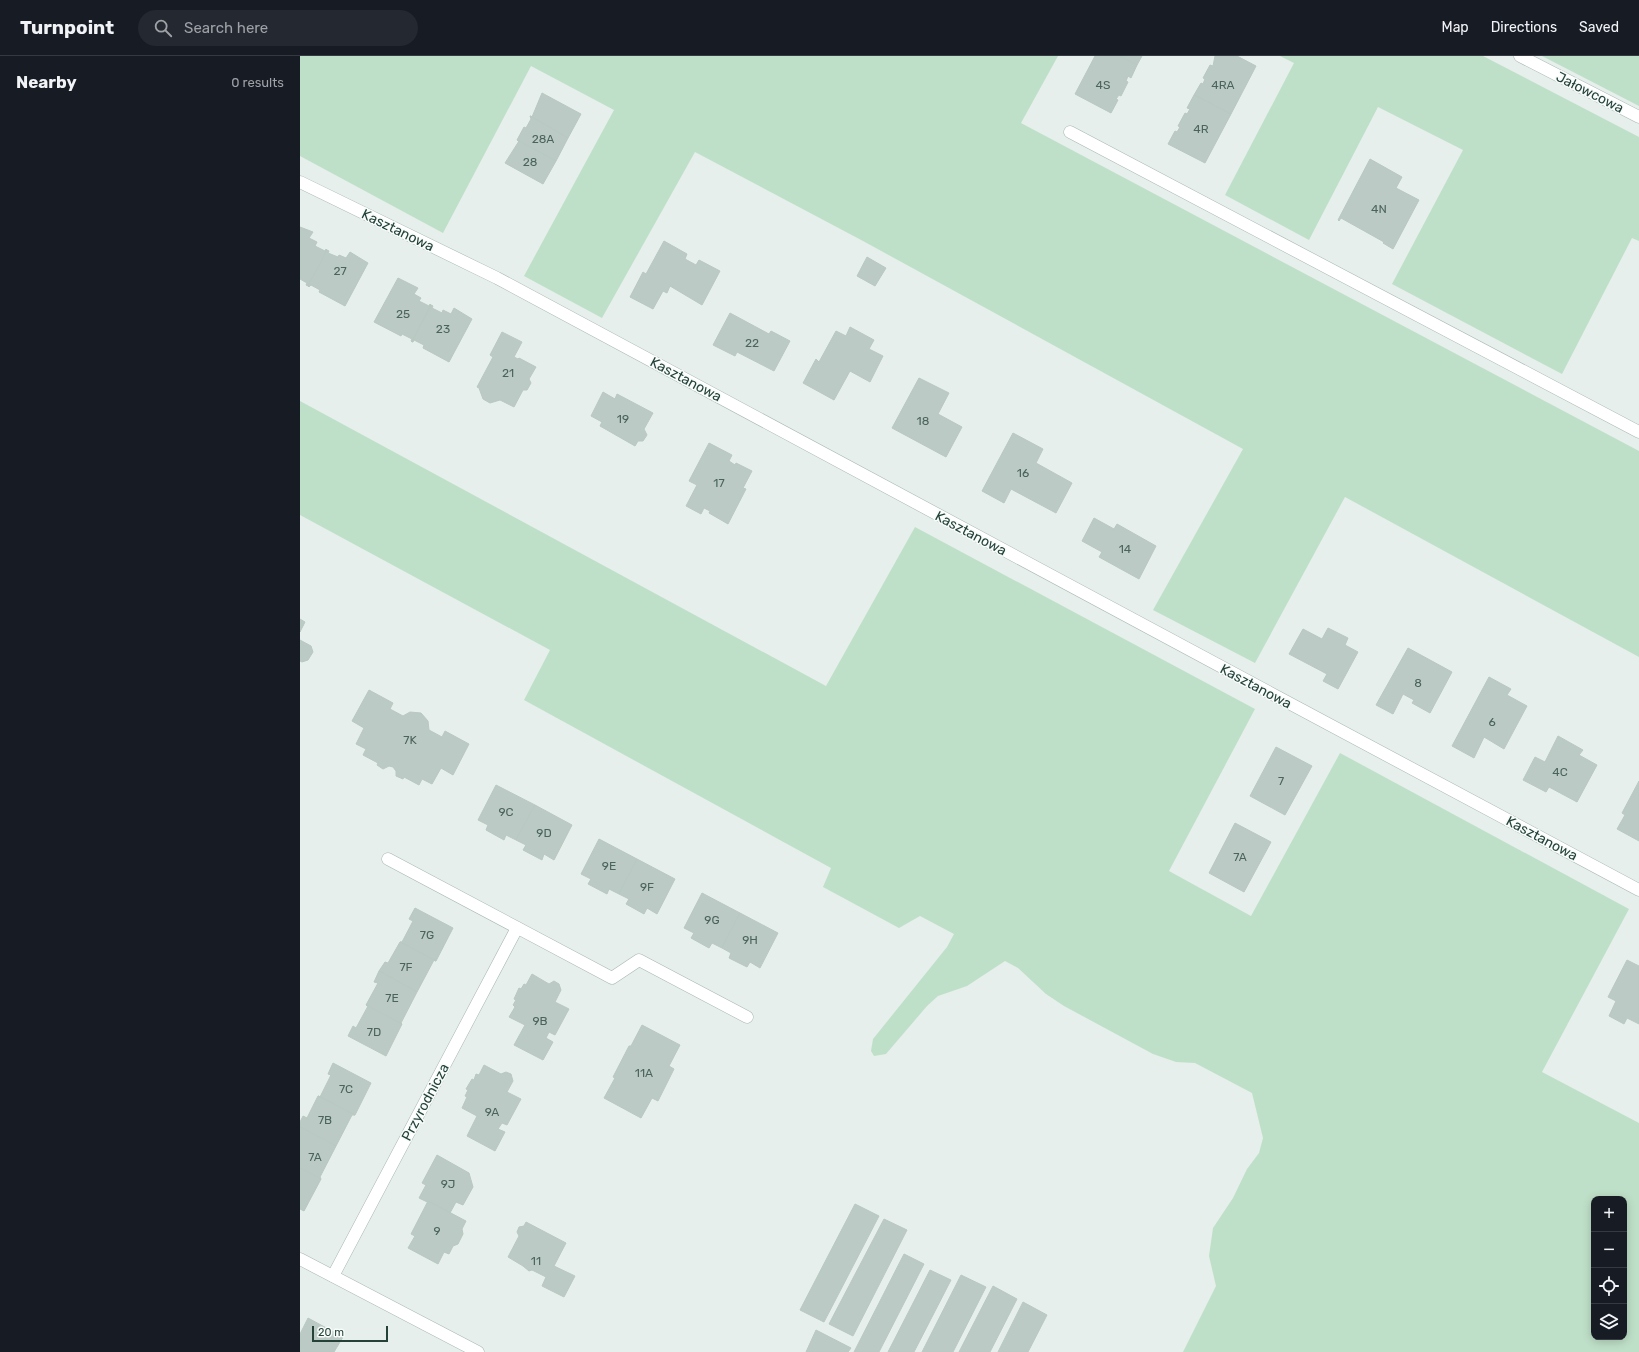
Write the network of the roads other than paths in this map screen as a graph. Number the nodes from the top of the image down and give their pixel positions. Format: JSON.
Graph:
{"nodes":[{"id":1,"x":1520,"y":56,"type":"edge"},
{"id":2,"x":1639,"y":117,"type":"edge"},
{"id":3,"x":1070,"y":132,"type":"dead end"},
{"id":4,"x":300,"y":182,"type":"edge"},
{"id":5,"x":1639,"y":432,"type":"edge"},
{"id":6,"x":388,"y":859,"type":"dead end"},
{"id":7,"x":1639,"y":890,"type":"edge"},
{"id":8,"x":517,"y":928,"type":"junction"},
{"id":9,"x":747,"y":1017,"type":"dead end"},
{"id":10,"x":300,"y":1259,"type":"edge"},
{"id":11,"x":333,"y":1276,"type":"junction"},
{"id":12,"x":478,"y":1352,"type":"edge"}],
"edges":[{"from":1,"to":2,"type":"street","name":"Jałowcowa"},
{"from":3,"to":5,"type":"street"},
{"from":4,"to":7,"type":"street","name":"Kasztanowa"},
{"from":6,"to":8,"type":"street"},
{"from":8,"to":9,"type":"street"},
{"from":8,"to":11,"type":"street","name":"Przyrodnicza"},
{"from":10,"to":11,"type":"street"},
{"from":11,"to":12,"type":"street"}]}
